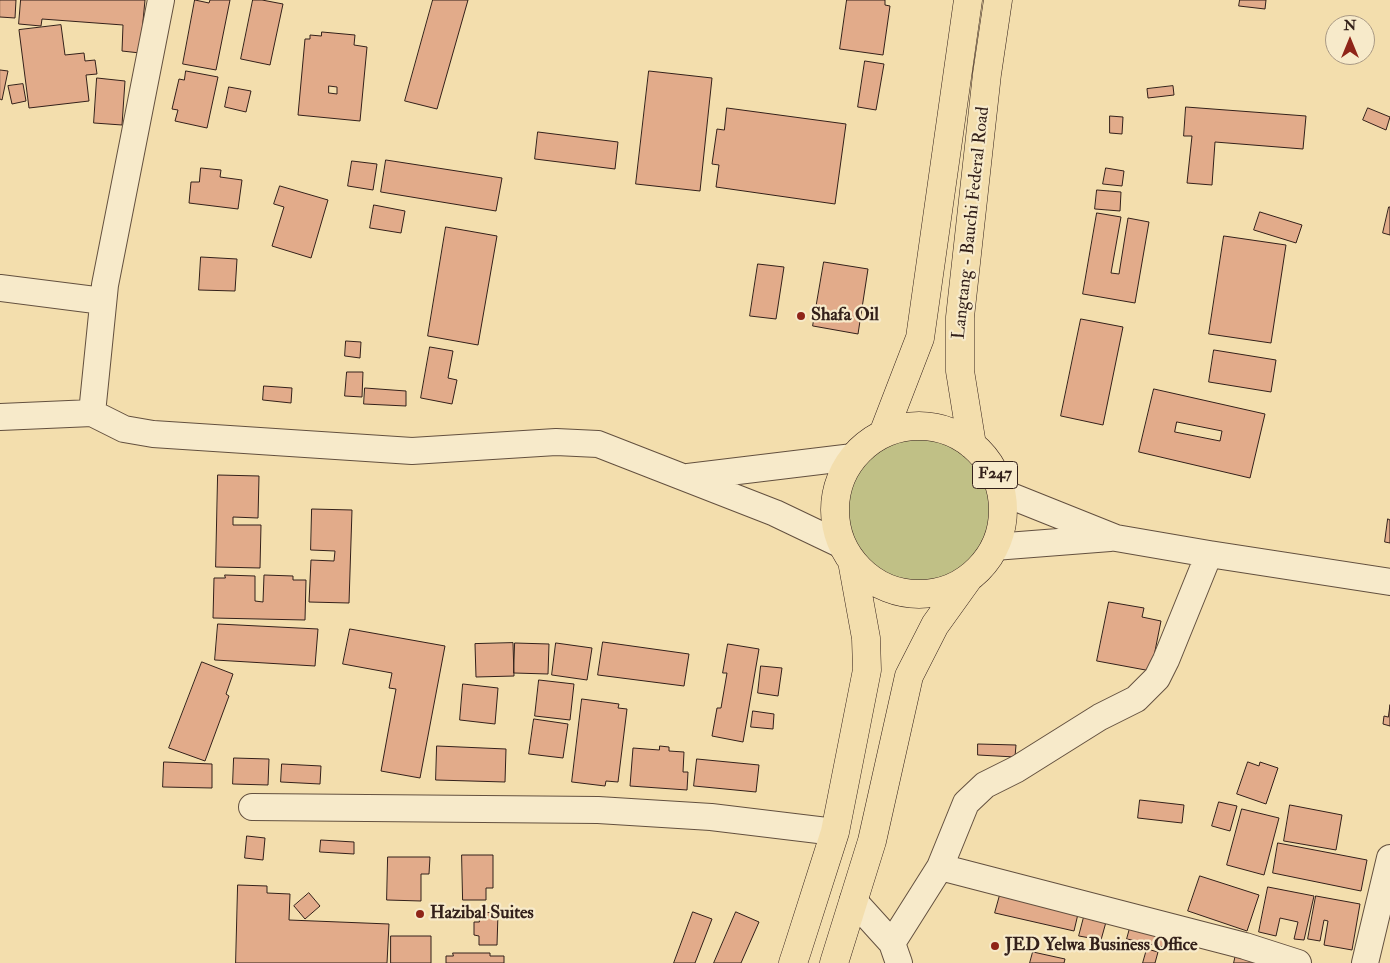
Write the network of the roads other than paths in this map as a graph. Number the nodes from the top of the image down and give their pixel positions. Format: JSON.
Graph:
{"nodes":[{"id":1,"x":161,"y":0,"type":"edge"},
{"id":2,"x":968,"y":0,"type":"edge"},
{"id":3,"x":998,"y":0,"type":"edge"},
{"id":4,"x":0,"y":288,"type":"edge"},
{"id":5,"x":103,"y":301,"type":"junction"},
{"id":6,"x":92,"y":413,"type":"junction"},
{"id":7,"x":0,"y":417,"type":"edge"},
{"id":8,"x":883,"y":434,"type":"junction"},
{"id":9,"x":972,"y":445,"type":"junction"},
{"id":10,"x":853,"y":457,"type":"junction"},
{"id":11,"x":685,"y":477,"type":"junction"},
{"id":12,"x":1001,"y":492,"type":"junction"},
{"id":13,"x":1116,"y":538,"type":"junction"},
{"id":14,"x":994,"y":547,"type":"junction"},
{"id":15,"x":847,"y":553,"type":"junction"},
{"id":16,"x":1209,"y":554,"type":"junction"},
{"id":17,"x":970,"y":576,"type":"junction"},
{"id":18,"x":1390,"y":582,"type":"edge"},
{"id":19,"x":252,"y":807,"type":"dead end"},
{"id":20,"x":835,"y":832,"type":"junction"},
{"id":21,"x":1390,"y":858,"type":"edge"},
{"id":22,"x":940,"y":867,"type":"junction"},
{"id":23,"x":853,"y":900,"type":"junction"},
{"id":24,"x":896,"y":953,"type":"edge"},
{"id":25,"x":793,"y":963,"type":"edge"},
{"id":26,"x":834,"y":963,"type":"edge"},
{"id":27,"x":1298,"y":963,"type":"edge"},
{"id":28,"x":1365,"y":963,"type":"edge"}],
"edges":[{"from":1,"to":5,"type":"street"},
{"from":2,"to":8,"type":"main road","name":"Langtang - Bauchi Federal Road"},
{"from":3,"to":9,"type":"main road","name":"Langtang - Bauchi Federal Road","number":"F247"},
{"from":4,"to":5,"type":"street"},
{"from":5,"to":6,"type":"street"},
{"from":6,"to":7,"type":"street"},
{"from":6,"to":11,"type":"street"},
{"from":8,"to":9,"type":"main road","number":"F247"},
{"from":8,"to":10,"type":"main road","number":"F247"},
{"from":9,"to":12,"type":"main road","number":"F247"},
{"from":10,"to":11,"type":"street"},
{"from":10,"to":15,"type":"main road","number":"F247"},
{"from":11,"to":15,"type":"street"},
{"from":12,"to":13,"type":"street"},
{"from":12,"to":14,"type":"main road","number":"F247"},
{"from":13,"to":14,"type":"street"},
{"from":13,"to":16,"type":"street"},
{"from":14,"to":17,"type":"main road","number":"F247"},
{"from":15,"to":17,"type":"main road","number":"F247"},
{"from":15,"to":20,"type":"main road","number":"F247"},
{"from":16,"to":18,"type":"street"},
{"from":16,"to":22,"type":"street"},
{"from":17,"to":23,"type":"main road","number":"F247"},
{"from":19,"to":20,"type":"street"},
{"from":20,"to":25,"type":"main road","number":"F247"},
{"from":21,"to":28,"type":"street"},
{"from":22,"to":24,"type":"street"},
{"from":22,"to":27,"type":"street"},
{"from":23,"to":24,"type":"street"},
{"from":23,"to":26,"type":"main road","number":"F247"}]}
